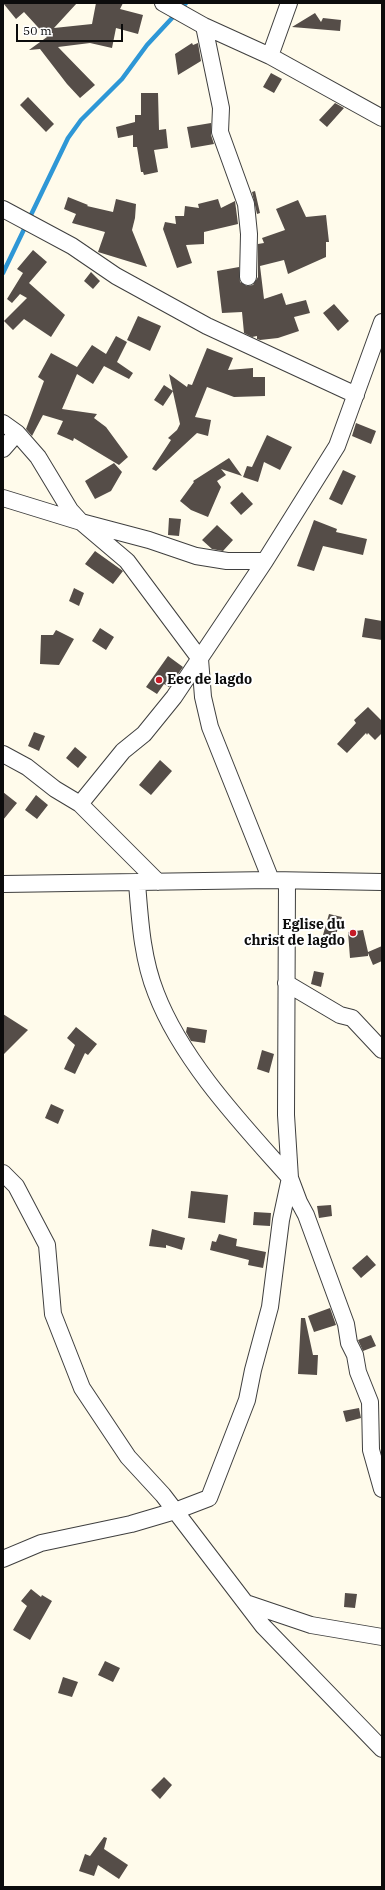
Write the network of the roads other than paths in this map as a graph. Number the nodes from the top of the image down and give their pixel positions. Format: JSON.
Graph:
{"nodes":[{"id":1,"x":163,"y":3,"type":"edge"},
{"id":2,"x":289,"y":3,"type":"edge"},
{"id":3,"x":204,"y":26,"type":"junction"},
{"id":4,"x":270,"y":56,"type":"junction"},
{"id":5,"x":382,"y":118,"type":"edge"},
{"id":6,"x":3,"y":209,"type":"edge"},
{"id":7,"x":248,"y":277,"type":"dead end"},
{"id":8,"x":382,"y":322,"type":"edge"},
{"id":9,"x":356,"y":395,"type":"junction"},
{"id":10,"x":3,"y":423,"type":"edge"},
{"id":11,"x":17,"y":433,"type":"junction"},
{"id":12,"x":3,"y":449,"type":"edge"},
{"id":13,"x":3,"y":498,"type":"edge"},
{"id":14,"x":81,"y":522,"type":"junction"},
{"id":15,"x":265,"y":561,"type":"junction"},
{"id":16,"x":200,"y":659,"type":"junction"},
{"id":17,"x":3,"y":754,"type":"edge"},
{"id":18,"x":80,"y":804,"type":"junction"},
{"id":19,"x":279,"y":880,"type":"junction"},
{"id":20,"x":380,"y":880,"type":"edge"},
{"id":21,"x":158,"y":882,"type":"junction"},
{"id":22,"x":136,"y":883,"type":"junction"},
{"id":23,"x":3,"y":884,"type":"edge"},
{"id":24,"x":286,"y":983,"type":"junction"},
{"id":25,"x":382,"y":1050,"type":"edge"},
{"id":26,"x":3,"y":1174,"type":"edge"},
{"id":27,"x":290,"y":1178,"type":"junction"},
{"id":28,"x":382,"y":1489,"type":"edge"},
{"id":29,"x":175,"y":1511,"type":"junction"},
{"id":30,"x":3,"y":1560,"type":"edge"},
{"id":31,"x":246,"y":1603,"type":"junction"},
{"id":32,"x":382,"y":1637,"type":"edge"},
{"id":33,"x":382,"y":1749,"type":"edge"}],
"edges":[{"from":1,"to":3,"type":"street"},
{"from":2,"to":4,"type":"street"},
{"from":3,"to":4,"type":"street"},
{"from":3,"to":7,"type":"street"},
{"from":4,"to":5,"type":"street"},
{"from":6,"to":9,"type":"street"},
{"from":8,"to":9,"type":"street"},
{"from":9,"to":15,"type":"street"},
{"from":10,"to":11,"type":"street"},
{"from":11,"to":12,"type":"street"},
{"from":11,"to":14,"type":"street"},
{"from":13,"to":14,"type":"street"},
{"from":14,"to":15,"type":"street"},
{"from":14,"to":16,"type":"street"},
{"from":15,"to":16,"type":"street"},
{"from":16,"to":18,"type":"street"},
{"from":16,"to":19,"type":"street"},
{"from":17,"to":18,"type":"street"},
{"from":18,"to":21,"type":"street"},
{"from":19,"to":20,"type":"street"},
{"from":19,"to":21,"type":"street"},
{"from":19,"to":24,"type":"street"},
{"from":21,"to":22,"type":"street"},
{"from":22,"to":23,"type":"street"},
{"from":22,"to":27,"type":"street"},
{"from":24,"to":25,"type":"street"},
{"from":24,"to":27,"type":"street"},
{"from":26,"to":29,"type":"street"},
{"from":27,"to":28,"type":"street"},
{"from":27,"to":29,"type":"street"},
{"from":29,"to":30,"type":"street"},
{"from":29,"to":31,"type":"street"},
{"from":31,"to":32,"type":"street"},
{"from":31,"to":33,"type":"street"}]}
